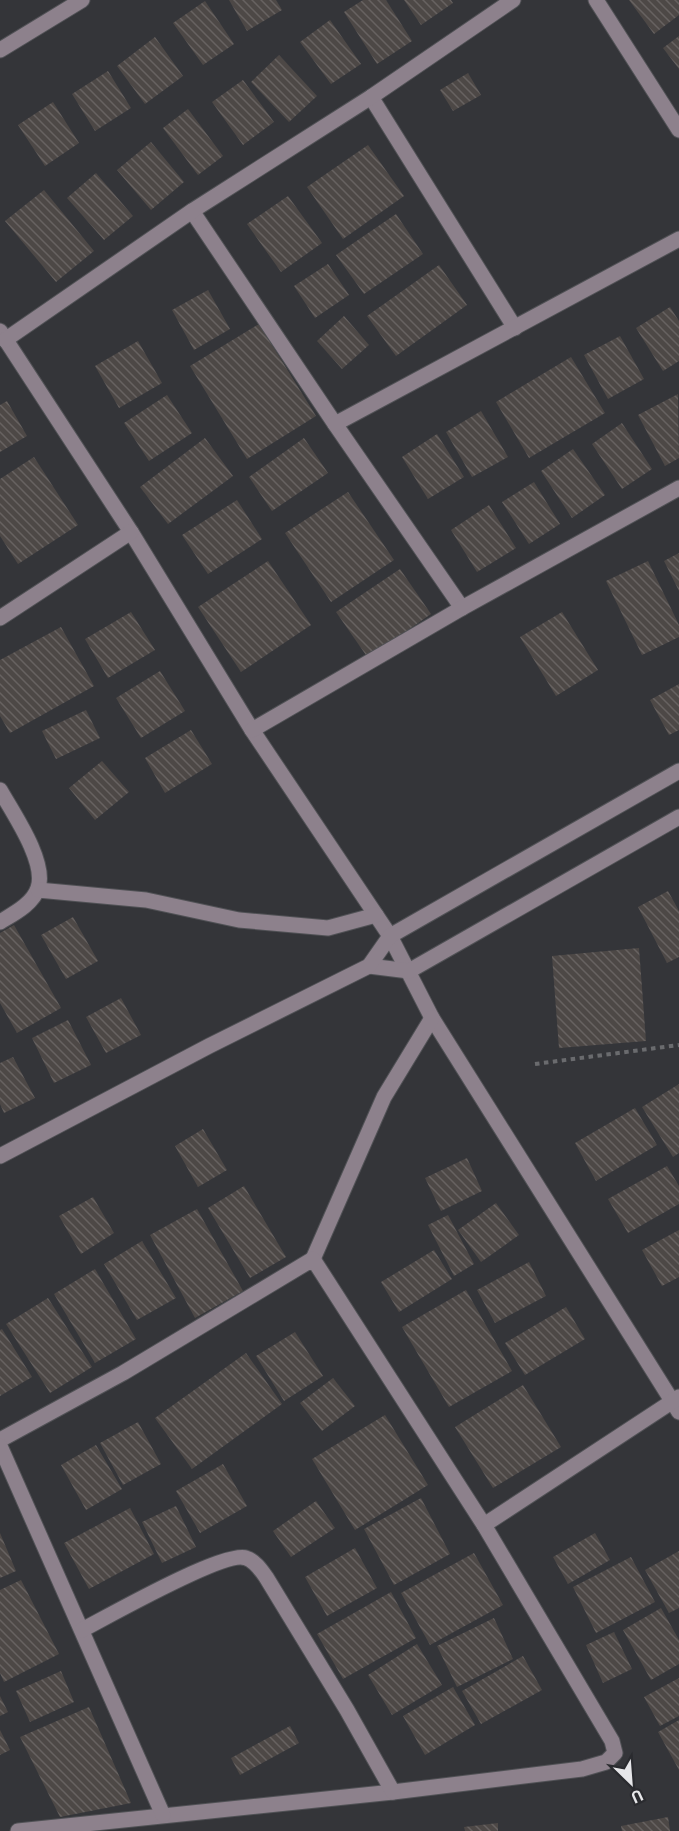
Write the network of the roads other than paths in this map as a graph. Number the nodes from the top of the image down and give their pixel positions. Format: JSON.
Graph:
{"nodes":[{"id":1,"x":82,"y":0,"type":"edge"},
{"id":2,"x":513,"y":0,"type":"edge"},
{"id":3,"x":596,"y":0,"type":"edge"},
{"id":4,"x":0,"y":50,"type":"edge"},
{"id":5,"x":371,"y":97,"type":"junction"},
{"id":6,"x":679,"y":130,"type":"edge"},
{"id":7,"x":192,"y":211,"type":"junction"},
{"id":8,"x":679,"y":239,"type":"edge"},
{"id":9,"x":515,"y":328,"type":"junction"},
{"id":10,"x":3,"y":335,"type":"edge"},
{"id":11,"x":335,"y":424,"type":"junction"},
{"id":12,"x":679,"y":488,"type":"edge"},
{"id":13,"x":131,"y":532,"type":"junction"},
{"id":14,"x":462,"y":609,"type":"junction"},
{"id":15,"x":0,"y":618,"type":"edge"},
{"id":16,"x":252,"y":730,"type":"junction"},
{"id":17,"x":679,"y":771,"type":"edge"},
{"id":18,"x":0,"y":790,"type":"edge"},
{"id":19,"x":679,"y":817,"type":"edge"},
{"id":20,"x":38,"y":890,"type":"junction"},
{"id":21,"x":376,"y":915,"type":"junction"},
{"id":22,"x":0,"y":922,"type":"edge"},
{"id":23,"x":390,"y":936,"type":"junction"},
{"id":24,"x":369,"y":966,"type":"junction"},
{"id":25,"x":409,"y":971,"type":"junction"},
{"id":26,"x":432,"y":1018,"type":"junction"},
{"id":27,"x":0,"y":1156,"type":"edge"},
{"id":28,"x":313,"y":1259,"type":"junction"},
{"id":29,"x":677,"y":1403,"type":"edge"},
{"id":30,"x":0,"y":1440,"type":"edge"},
{"id":31,"x":0,"y":1446,"type":"edge"},
{"id":32,"x":484,"y":1524,"type":"junction"},
{"id":33,"x":82,"y":1630,"type":"junction"},
{"id":34,"x":393,"y":1792,"type":"junction"},
{"id":35,"x":163,"y":1815,"type":"junction"},
{"id":36,"x":18,"y":1831,"type":"edge"}],
"edges":[{"from":1,"to":4,"type":"street"},
{"from":2,"to":5,"type":"street"},
{"from":3,"to":6,"type":"street"},
{"from":5,"to":7,"type":"street"},
{"from":5,"to":9,"type":"street"},
{"from":7,"to":10,"type":"street"},
{"from":7,"to":11,"type":"street"},
{"from":8,"to":9,"type":"street"},
{"from":9,"to":11,"type":"street"},
{"from":10,"to":13,"type":"street"},
{"from":11,"to":14,"type":"street"},
{"from":12,"to":14,"type":"street"},
{"from":13,"to":15,"type":"street"},
{"from":13,"to":16,"type":"street"},
{"from":14,"to":16,"type":"street"},
{"from":16,"to":21,"type":"street"},
{"from":17,"to":23,"type":"street"},
{"from":18,"to":20,"type":"street"},
{"from":19,"to":25,"type":"street"},
{"from":20,"to":21,"type":"street"},
{"from":20,"to":22,"type":"street"},
{"from":21,"to":23,"type":"street"},
{"from":23,"to":24,"type":"street"},
{"from":23,"to":25,"type":"street"},
{"from":24,"to":25,"type":"street"},
{"from":24,"to":27,"type":"street"},
{"from":25,"to":26,"type":"street"},
{"from":26,"to":28,"type":"street"},
{"from":26,"to":29,"type":"street"},
{"from":28,"to":30,"type":"street"},
{"from":28,"to":32,"type":"street"},
{"from":29,"to":32,"type":"street"},
{"from":31,"to":33,"type":"street"},
{"from":32,"to":34,"type":"street"},
{"from":33,"to":34,"type":"street"},
{"from":33,"to":35,"type":"street"},
{"from":34,"to":35,"type":"street"},
{"from":35,"to":36,"type":"street"}]}
